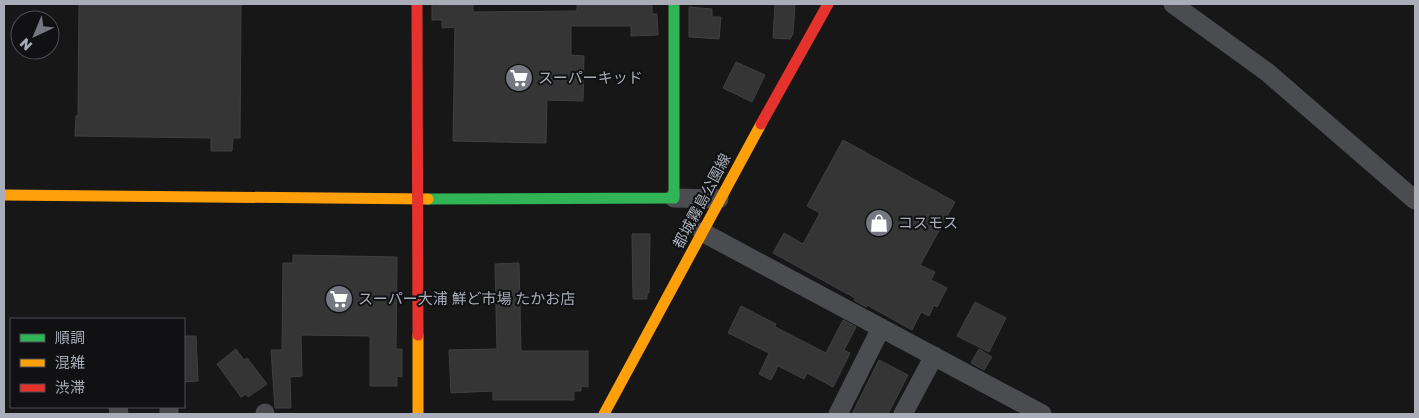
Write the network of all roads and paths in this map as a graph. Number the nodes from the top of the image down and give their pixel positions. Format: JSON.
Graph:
{"nodes":[{"id":1,"x":417,"y":4,"type":"edge"},
{"id":2,"x":674,"y":4,"type":"edge"},
{"id":3,"x":828,"y":4,"type":"edge"},
{"id":4,"x":1173,"y":4,"type":"edge"},
{"id":5,"x":4,"y":196,"type":"edge"},
{"id":6,"x":674,"y":198,"type":"junction"},
{"id":7,"x":418,"y":199,"type":"junction"},
{"id":8,"x":719,"y":200,"type":"junction"},
{"id":9,"x":1415,"y":200,"type":"edge"},
{"id":10,"x":702,"y":232,"type":"junction"},
{"id":11,"x":882,"y":328,"type":"junction"},
{"id":12,"x":934,"y":356,"type":"junction"},
{"id":13,"x":418,"y":414,"type":"edge"},
{"id":14,"x":604,"y":414,"type":"edge"},
{"id":15,"x":838,"y":414,"type":"edge"},
{"id":16,"x":903,"y":414,"type":"edge"},
{"id":17,"x":1042,"y":414,"type":"edge"}],
"edges":[{"from":1,"to":7,"type":"street"},
{"from":2,"to":6,"type":"street"},
{"from":3,"to":8,"type":"street","name":"都城霧島公園線"},
{"from":4,"to":9,"type":"street"},
{"from":5,"to":7,"type":"street"},
{"from":6,"to":7,"type":"street"},
{"from":6,"to":8,"type":"street"},
{"from":7,"to":13,"type":"street"},
{"from":8,"to":10,"type":"street","name":"都城霧島公園線"},
{"from":10,"to":11,"type":"street"},
{"from":10,"to":14,"type":"street","name":"都城霧島公園線"},
{"from":11,"to":12,"type":"street"},
{"from":11,"to":15,"type":"street"},
{"from":12,"to":16,"type":"street"},
{"from":12,"to":17,"type":"street"}]}
